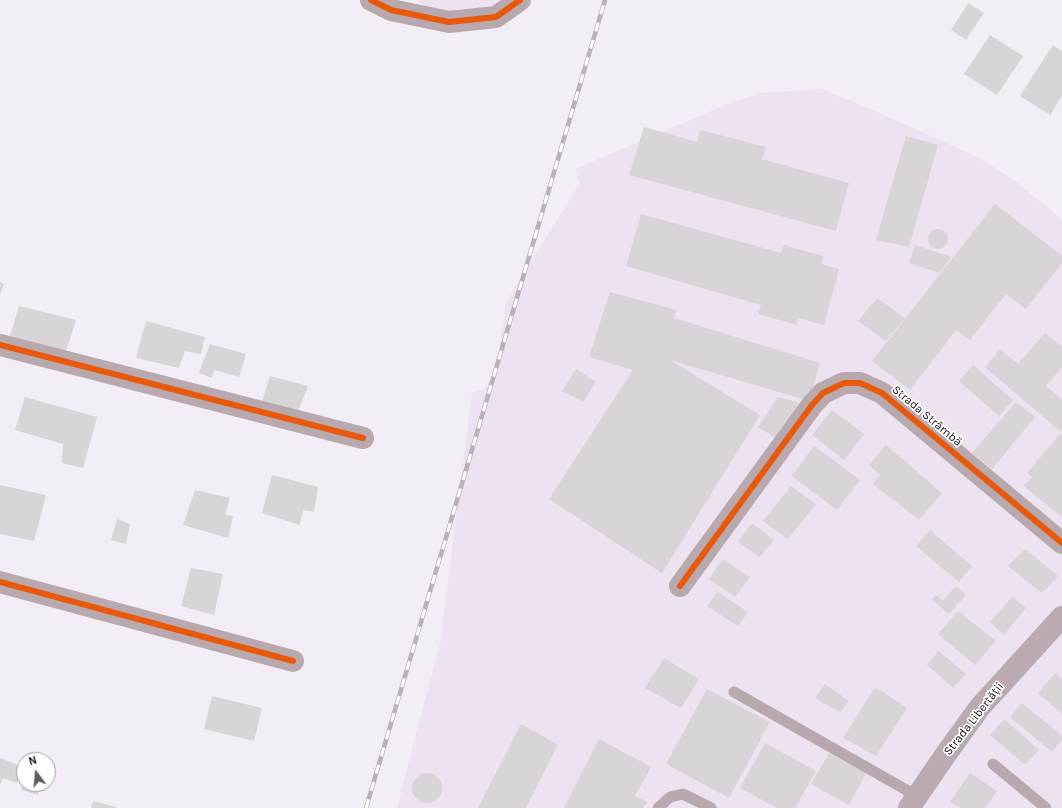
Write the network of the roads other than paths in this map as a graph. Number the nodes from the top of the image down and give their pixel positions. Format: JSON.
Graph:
{"nodes":[{"id":1,"x":370,"y":0,"type":"edge"},
{"id":2,"x":520,"y":0,"type":"edge"},
{"id":3,"x":0,"y":345,"type":"edge"},
{"id":4,"x":363,"y":438,"type":"dead end"},
{"id":5,"x":1062,"y":543,"type":"edge"},
{"id":6,"x":0,"y":582,"type":"edge"},
{"id":7,"x":680,"y":586,"type":"dead end"},
{"id":8,"x":1062,"y":617,"type":"edge"},
{"id":9,"x":293,"y":661,"type":"dead end"},
{"id":10,"x":734,"y":692,"type":"dead end"},
{"id":11,"x":993,"y":764,"type":"dead end"},
{"id":12,"x":915,"y":803,"type":"edge"},
{"id":13,"x":658,"y":808,"type":"edge"},
{"id":14,"x":711,"y":808,"type":"edge"},
{"id":15,"x":1046,"y":808,"type":"edge"}],
"edges":[{"from":1,"to":2,"type":"street"},
{"from":3,"to":4,"type":"street"},
{"from":5,"to":7,"type":"street","name":"Strada Strâmbă"},
{"from":6,"to":9,"type":"street"},
{"from":8,"to":12,"type":"main road","name":"Strada Libertății"},
{"from":10,"to":12,"type":"lane"},
{"from":11,"to":15,"type":"lane"},
{"from":13,"to":14,"type":"lane"}]}
